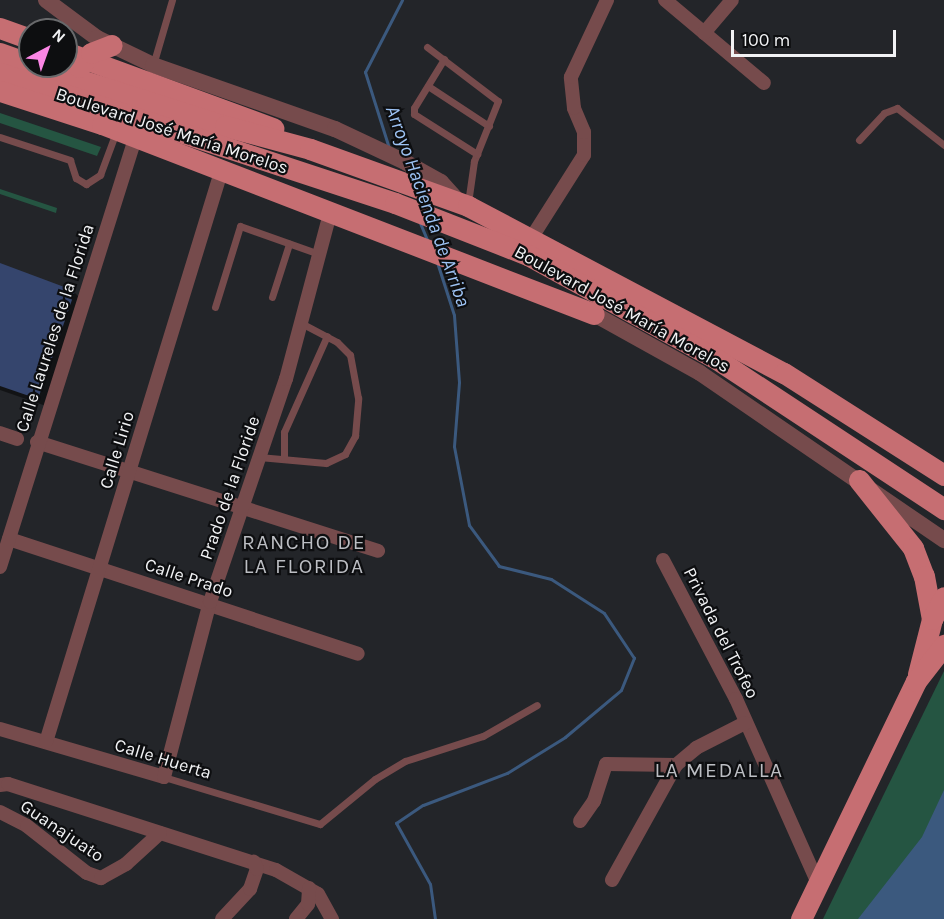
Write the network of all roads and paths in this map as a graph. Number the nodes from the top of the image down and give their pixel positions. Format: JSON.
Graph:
{"nodes":[{"id":1,"x":46,"y":0,"type":"edge"},
{"id":2,"x":172,"y":0,"type":"edge"},
{"id":3,"x":607,"y":0,"type":"edge"},
{"id":4,"x":665,"y":0,"type":"edge"},
{"id":5,"x":732,"y":0,"type":"edge"},
{"id":6,"x":0,"y":28,"type":"edge"},
{"id":7,"x":704,"y":33,"type":"junction"},
{"id":8,"x":18,"y":35,"type":"edge"},
{"id":9,"x":112,"y":45,"type":"junction"},
{"id":10,"x":427,"y":47,"type":"dead end"},
{"id":11,"x":0,"y":53,"type":"edge"},
{"id":12,"x":78,"y":56,"type":"edge"},
{"id":13,"x":18,"y":59,"type":"edge"},
{"id":14,"x":444,"y":59,"type":"junction"},
{"id":15,"x":153,"y":65,"type":"junction"},
{"id":16,"x":0,"y":73,"type":"edge"},
{"id":17,"x":75,"y":78,"type":"edge"},
{"id":18,"x":764,"y":83,"type":"dead end"},
{"id":19,"x":428,"y":86,"type":"junction"},
{"id":20,"x":0,"y":91,"type":"edge"},
{"id":21,"x":489,"y":126,"type":"junction"},
{"id":22,"x":118,"y":130,"type":"junction"},
{"id":23,"x":0,"y":137,"type":"edge"},
{"id":24,"x":859,"y":140,"type":"dead end"},
{"id":25,"x":944,"y":145,"type":"edge"},
{"id":26,"x":310,"y":149,"type":"junction"},
{"id":27,"x":477,"y":154,"type":"junction"},
{"id":28,"x":222,"y":169,"type":"junction"},
{"id":29,"x":465,"y":205,"type":"junction"},
{"id":30,"x":331,"y":210,"type":"junction"},
{"id":31,"x":532,"y":237,"type":"junction"},
{"id":32,"x":289,"y":244,"type":"junction"},
{"id":33,"x":319,"y":254,"type":"junction"},
{"id":34,"x":541,"y":262,"type":"junction"},
{"id":35,"x":272,"y":297,"type":"dead end"},
{"id":36,"x":215,"y":307,"type":"dead end"},
{"id":37,"x":594,"y":314,"type":"junction"},
{"id":38,"x":301,"y":323,"type":"junction"},
{"id":39,"x":327,"y":336,"type":"junction"},
{"id":40,"x":0,"y":433,"type":"edge"},
{"id":41,"x":16,"y":439,"type":"dead end"},
{"id":42,"x":37,"y":442,"type":"junction"},
{"id":43,"x":259,"y":457,"type":"junction"},
{"id":44,"x":284,"y":459,"type":"junction"},
{"id":45,"x":128,"y":471,"type":"junction"},
{"id":46,"x":943,"y":474,"type":"edge"},
{"id":47,"x":859,"y":480,"type":"junction"},
{"id":48,"x":242,"y":506,"type":"junction"},
{"id":49,"x":944,"y":509,"type":"edge"},
{"id":50,"x":9,"y":539,"type":"junction"},
{"id":51,"x":944,"y":540,"type":"edge"},
{"id":52,"x":378,"y":551,"type":"dead end"},
{"id":53,"x":663,"y":560,"type":"dead end"},
{"id":54,"x":0,"y":567,"type":"edge"},
{"id":55,"x":101,"y":568,"type":"junction"},
{"id":56,"x":210,"y":602,"type":"junction"},
{"id":57,"x":937,"y":605,"type":"edge"},
{"id":58,"x":944,"y":645,"type":"edge"},
{"id":59,"x":358,"y":654,"type":"dead end"},
{"id":60,"x":916,"y":681,"type":"junction"},
{"id":61,"x":537,"y":705,"type":"dead end"},
{"id":62,"x":745,"y":723,"type":"junction"},
{"id":63,"x":0,"y":729,"type":"edge"},
{"id":64,"x":46,"y":742,"type":"junction"},
{"id":65,"x":676,"y":765,"type":"junction"},
{"id":66,"x":164,"y":777,"type":"junction"},
{"id":67,"x":0,"y":785,"type":"edge"},
{"id":68,"x":0,"y":812,"type":"edge"},
{"id":69,"x":580,"y":821,"type":"dead end"},
{"id":70,"x":160,"y":833,"type":"junction"},
{"id":71,"x":254,"y":862,"type":"junction"},
{"id":72,"x":612,"y":880,"type":"dead end"},
{"id":73,"x":818,"y":883,"type":"junction"},
{"id":74,"x":309,"y":888,"type":"junction"},
{"id":75,"x":222,"y":919,"type":"edge"},
{"id":76,"x":296,"y":919,"type":"edge"},
{"id":77,"x":332,"y":919,"type":"edge"},
{"id":78,"x":801,"y":919,"type":"edge"}],
"edges":[{"from":1,"to":9,"type":"street","name":"Boulevard José María Morelos"},
{"from":2,"to":15,"type":"lane"},
{"from":3,"to":31,"type":"street"},
{"from":4,"to":7,"type":"street"},
{"from":5,"to":7,"type":"street"},
{"from":6,"to":8,"type":"main road"},
{"from":7,"to":18,"type":"street"},
{"from":9,"to":15,"type":"street","name":"Boulevard José María Morelos"},
{"from":9,"to":22,"type":"main road"},
{"from":10,"to":14,"type":"lane"},
{"from":11,"to":13,"type":"main road"},
{"from":12,"to":26,"type":"main road"},
{"from":14,"to":19,"type":"lane"},
{"from":14,"to":21,"type":"lane"},
{"from":15,"to":29,"type":"street","name":"Boulevard José María Morelos"},
{"from":16,"to":34,"type":"main road","name":"Boulevard José María Morelos"},
{"from":17,"to":26,"type":"main road","name":"Boulevard José María Morelos"},
{"from":19,"to":21,"type":"lane"},
{"from":19,"to":27,"type":"lane"},
{"from":20,"to":22,"type":"main road"},
{"from":21,"to":27,"type":"lane"},
{"from":22,"to":23,"type":"lane"},
{"from":22,"to":28,"type":"main road"},
{"from":22,"to":42,"type":"street","name":"Calle Laureles de la Florida"},
{"from":24,"to":25,"type":"lane"},
{"from":26,"to":29,"type":"main road","name":"Boulevard José María Morelos"},
{"from":27,"to":29,"type":"lane"},
{"from":28,"to":30,"type":"main road"},
{"from":28,"to":45,"type":"street","name":"Calle Lirio"},
{"from":29,"to":31,"type":"main road","name":"Boulevard José María Morelos"},
{"from":30,"to":33,"type":"street","name":"Prado de la Floride"},
{"from":30,"to":37,"type":"main road"},
{"from":31,"to":46,"type":"main road","name":"Boulevard José María Morelos"},
{"from":32,"to":33,"type":"lane"},
{"from":32,"to":35,"type":"lane"},
{"from":32,"to":36,"type":"lane"},
{"from":33,"to":38,"type":"street","name":"Prado de la Floride"},
{"from":34,"to":37,"type":"main road"},
{"from":34,"to":49,"type":"main road","name":"Boulevard José María Morelos"},
{"from":37,"to":47,"type":"street","name":"Boulevard José María Morelos"},
{"from":38,"to":39,"type":"lane"},
{"from":38,"to":43,"type":"street","name":"Prado de la Floride"},
{"from":39,"to":44,"type":"lane"},
{"from":39,"to":44,"type":"lane"},
{"from":40,"to":41,"type":"street"},
{"from":42,"to":45,"type":"street"},
{"from":42,"to":50,"type":"street","name":"Calle Laureles de la Florida"},
{"from":43,"to":44,"type":"lane"},
{"from":43,"to":48,"type":"street","name":"Prado de la Floride"},
{"from":45,"to":48,"type":"street"},
{"from":45,"to":55,"type":"street","name":"Calle Lirio"},
{"from":47,"to":51,"type":"street","name":"Boulevard José María Morelos"},
{"from":47,"to":57,"type":"main road"},
{"from":48,"to":52,"type":"street"},
{"from":48,"to":56,"type":"street","name":"Prado de la Floride"},
{"from":50,"to":54,"type":"street","name":"Calle Laureles de la Florida"},
{"from":50,"to":55,"type":"street","name":"Calle Prado"},
{"from":53,"to":62,"type":"street","name":"Privada del Trofeo"},
{"from":55,"to":56,"type":"street","name":"Calle Prado"},
{"from":55,"to":64,"type":"street","name":"Calle Lirio"},
{"from":56,"to":59,"type":"street","name":"Calle Prado"},
{"from":56,"to":66,"type":"street","name":"Prado de la Floride"},
{"from":57,"to":60,"type":"main road"},
{"from":58,"to":60,"type":"main road"},
{"from":60,"to":73,"type":"main road"},
{"from":61,"to":66,"type":"lane","name":"Calle Huerta"},
{"from":62,"to":65,"type":"street","name":"Privada del Trofeo"},
{"from":62,"to":73,"type":"street","name":"Privada del Trofeo"},
{"from":63,"to":64,"type":"street","name":"Calle Huerta"},
{"from":64,"to":66,"type":"street","name":"Calle Huerta"},
{"from":65,"to":69,"type":"street"},
{"from":65,"to":72,"type":"street","name":"Privada del Trofeo"},
{"from":67,"to":70,"type":"street","name":"Guanajuato"},
{"from":68,"to":70,"type":"street","name":"Guanajuato"},
{"from":70,"to":71,"type":"street","name":"Guanajuato"},
{"from":71,"to":74,"type":"street","name":"Guanajuato"},
{"from":71,"to":75,"type":"street"},
{"from":73,"to":78,"type":"main road"},
{"from":74,"to":76,"type":"street"},
{"from":74,"to":77,"type":"street","name":"Guanajuato"}]}
